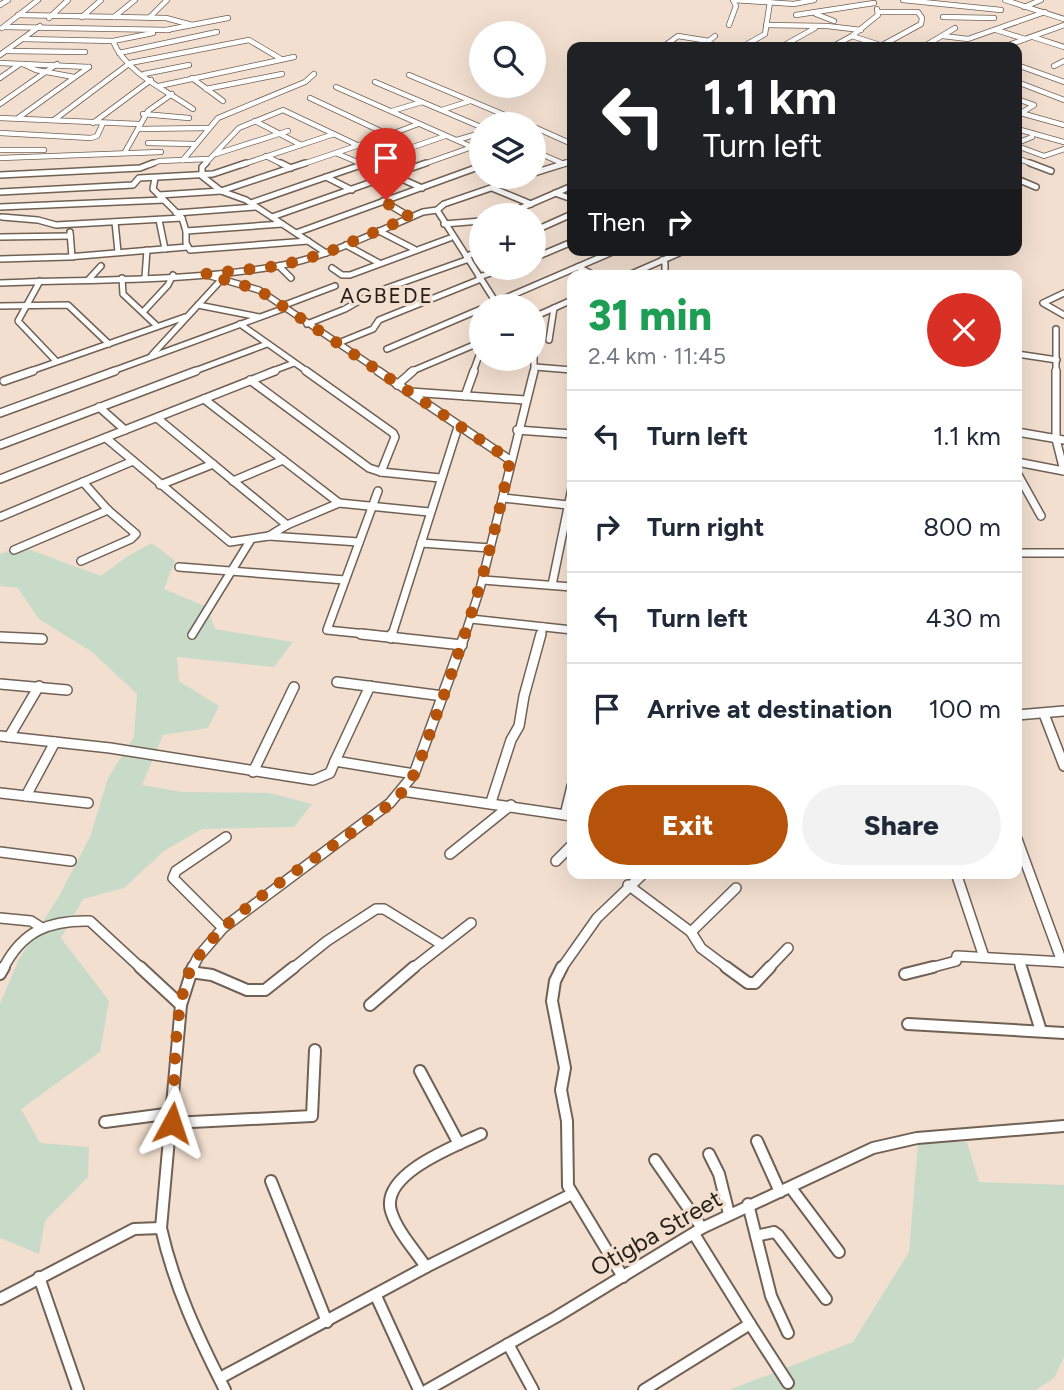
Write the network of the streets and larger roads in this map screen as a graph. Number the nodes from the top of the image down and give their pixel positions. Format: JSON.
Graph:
{"nodes":[{"id":1,"x":8,"y":0,"type":"edge"},
{"id":2,"x":38,"y":0,"type":"edge"},
{"id":3,"x":68,"y":0,"type":"edge"},
{"id":4,"x":101,"y":0,"type":"edge"},
{"id":5,"x":135,"y":0,"type":"edge"},
{"id":6,"x":167,"y":0,"type":"edge"},
{"id":7,"x":734,"y":0,"type":"edge"},
{"id":8,"x":814,"y":0,"type":"edge"},
{"id":9,"x":903,"y":0,"type":"edge"},
{"id":10,"x":1041,"y":0,"type":"edge"},
{"id":11,"x":873,"y":1,"type":"edge"},
{"id":12,"x":1007,"y":1,"type":"edge"},
{"id":13,"x":770,"y":2,"type":"junction"},
{"id":14,"x":1,"y":4,"type":"edge"},
{"id":15,"x":1024,"y":7,"type":"junction"},
{"id":16,"x":1001,"y":10,"type":"junction"},
{"id":17,"x":1064,"y":10,"type":"edge"},
{"id":18,"x":879,"y":12,"type":"junction"},
{"id":19,"x":1045,"y":12,"type":"junction"},
{"id":20,"x":816,"y":14,"type":"junction"},
{"id":21,"x":18,"y":15,"type":"junction"},
{"id":22,"x":796,"y":15,"type":"dead end"},
{"id":23,"x":1054,"y":15,"type":"junction"},
{"id":24,"x":51,"y":16,"type":"junction"},
{"id":25,"x":82,"y":17,"type":"junction"},
{"id":26,"x":943,"y":17,"type":"dead end"},
{"id":27,"x":114,"y":18,"type":"junction"},
{"id":28,"x":149,"y":18,"type":"junction"},
{"id":29,"x":228,"y":18,"type":"dead end"},
{"id":30,"x":994,"y":18,"type":"junction"},
{"id":31,"x":1064,"y":19,"type":"edge"},
{"id":32,"x":834,"y":21,"type":"dead end"},
{"id":33,"x":1008,"y":21,"type":"dead end"},
{"id":34,"x":1015,"y":23,"type":"junction"},
{"id":35,"x":192,"y":25,"type":"junction"},
{"id":36,"x":729,"y":25,"type":"dead end"},
{"id":37,"x":766,"y":25,"type":"junction"},
{"id":38,"x":1064,"y":25,"type":"edge"},
{"id":39,"x":817,"y":27,"type":"junction"},
{"id":40,"x":2,"y":28,"type":"edge"},
{"id":41,"x":38,"y":28,"type":"junction"},
{"id":42,"x":955,"y":28,"type":"dead end"},
{"id":43,"x":169,"y":30,"type":"junction"},
{"id":44,"x":861,"y":30,"type":"junction"},
{"id":45,"x":996,"y":30,"type":"junction"},
{"id":46,"x":217,"y":32,"type":"dead end"},
{"id":47,"x":984,"y":34,"type":"junction"},
{"id":48,"x":715,"y":36,"type":"dead end"},
{"id":49,"x":852,"y":36,"type":"junction"},
{"id":50,"x":943,"y":36,"type":"junction"},
{"id":51,"x":1032,"y":37,"type":"junction"},
{"id":52,"x":24,"y":39,"type":"junction"},
{"id":53,"x":1025,"y":40,"type":"junction"},
{"id":54,"x":113,"y":41,"type":"junction"},
{"id":55,"x":670,"y":42,"type":"edge"},
{"id":56,"x":698,"y":42,"type":"edge"},
{"id":57,"x":708,"y":42,"type":"edge"},
{"id":58,"x":751,"y":42,"type":"edge"},
{"id":59,"x":790,"y":42,"type":"edge"},
{"id":60,"x":841,"y":42,"type":"edge"},
{"id":61,"x":868,"y":42,"type":"edge"},
{"id":62,"x":887,"y":42,"type":"edge"},
{"id":63,"x":932,"y":42,"type":"edge"},
{"id":64,"x":1019,"y":42,"type":"edge"},
{"id":65,"x":1064,"y":47,"type":"edge"},
{"id":66,"x":8,"y":51,"type":"junction"},
{"id":67,"x":85,"y":52,"type":"dead end"},
{"id":68,"x":0,"y":53,"type":"edge"},
{"id":69,"x":119,"y":53,"type":"junction"},
{"id":70,"x":294,"y":57,"type":"dead end"},
{"id":71,"x":281,"y":59,"type":"junction"},
{"id":72,"x":1064,"y":61,"type":"edge"},
{"id":73,"x":0,"y":63,"type":"edge"},
{"id":74,"x":131,"y":63,"type":"junction"},
{"id":75,"x":19,"y":64,"type":"junction"},
{"id":76,"x":57,"y":64,"type":"junction"},
{"id":77,"x":190,"y":65,"type":"dead end"},
{"id":78,"x":1054,"y":66,"type":"dead end"},
{"id":79,"x":1022,"y":67,"type":"edge"},
{"id":80,"x":46,"y":72,"type":"junction"},
{"id":81,"x":144,"y":74,"type":"junction"},
{"id":82,"x":282,"y":74,"type":"dead end"},
{"id":83,"x":314,"y":74,"type":"dead end"},
{"id":84,"x":410,"y":75,"type":"dead end"},
{"id":85,"x":74,"y":77,"type":"junction"},
{"id":86,"x":0,"y":78,"type":"edge"},
{"id":87,"x":192,"y":78,"type":"junction"},
{"id":88,"x":151,"y":80,"type":"junction"},
{"id":89,"x":239,"y":82,"type":"junction"},
{"id":90,"x":375,"y":82,"type":"dead end"},
{"id":91,"x":1064,"y":82,"type":"edge"},
{"id":92,"x":1022,"y":84,"type":"edge"},
{"id":93,"x":1025,"y":85,"type":"junction"},
{"id":94,"x":159,"y":86,"type":"junction"},
{"id":95,"x":1022,"y":86,"type":"edge"},
{"id":96,"x":336,"y":87,"type":"dead end"},
{"id":97,"x":206,"y":89,"type":"junction"},
{"id":98,"x":247,"y":90,"type":"dead end"},
{"id":99,"x":172,"y":94,"type":"junction"},
{"id":100,"x":310,"y":98,"type":"dead end"},
{"id":101,"x":1064,"y":100,"type":"edge"},
{"id":102,"x":2,"y":101,"type":"edge"},
{"id":103,"x":470,"y":101,"type":"junction"},
{"id":104,"x":1022,"y":101,"type":"edge"},
{"id":105,"x":223,"y":102,"type":"dead end"},
{"id":106,"x":422,"y":102,"type":"junction"},
{"id":107,"x":193,"y":109,"type":"dead end"},
{"id":108,"x":442,"y":110,"type":"junction"},
{"id":109,"x":392,"y":111,"type":"junction"},
{"id":110,"x":1022,"y":111,"type":"edge"},
{"id":111,"x":497,"y":112,"type":"edge"},
{"id":112,"x":143,"y":114,"type":"junction"},
{"id":113,"x":1022,"y":114,"type":"edge"},
{"id":114,"x":0,"y":118,"type":"edge"},
{"id":115,"x":18,"y":118,"type":"junction"},
{"id":116,"x":189,"y":118,"type":"dead end"},
{"id":117,"x":54,"y":120,"type":"junction"},
{"id":118,"x":255,"y":121,"type":"junction"},
{"id":119,"x":93,"y":123,"type":"junction"},
{"id":120,"x":103,"y":123,"type":"junction"},
{"id":121,"x":418,"y":124,"type":"junction"},
{"id":122,"x":469,"y":124,"type":"edge"},
{"id":123,"x":1064,"y":125,"type":"edge"},
{"id":124,"x":138,"y":127,"type":"junction"},
{"id":125,"x":207,"y":128,"type":"junction"},
{"id":126,"x":1022,"y":130,"type":"edge"},
{"id":127,"x":288,"y":131,"type":"dead end"},
{"id":128,"x":546,"y":133,"type":"edge"},
{"id":129,"x":1032,"y":133,"type":"junction"},
{"id":130,"x":0,"y":134,"type":"edge"},
{"id":131,"x":279,"y":134,"type":"junction"},
{"id":132,"x":334,"y":134,"type":"junction"},
{"id":133,"x":389,"y":135,"type":"junction"},
{"id":134,"x":446,"y":135,"type":"junction"},
{"id":135,"x":469,"y":135,"type":"edge"},
{"id":136,"x":457,"y":140,"type":"junction"},
{"id":137,"x":567,"y":142,"type":"edge"},
{"id":138,"x":1022,"y":142,"type":"edge"},
{"id":139,"x":1064,"y":142,"type":"edge"},
{"id":140,"x":148,"y":144,"type":"dead end"},
{"id":141,"x":194,"y":144,"type":"junction"},
{"id":142,"x":301,"y":145,"type":"junction"},
{"id":143,"x":357,"y":145,"type":"junction"},
{"id":144,"x":469,"y":146,"type":"edge"},
{"id":145,"x":1022,"y":147,"type":"edge"},
{"id":146,"x":469,"y":149,"type":"edge"},
{"id":147,"x":1064,"y":149,"type":"edge"},
{"id":148,"x":0,"y":150,"type":"edge"},
{"id":149,"x":125,"y":152,"type":"junction"},
{"id":150,"x":160,"y":152,"type":"dead end"},
{"id":151,"x":336,"y":153,"type":"junction"},
{"id":152,"x":266,"y":156,"type":"junction"},
{"id":153,"x":546,"y":156,"type":"edge"},
{"id":154,"x":211,"y":157,"type":"junction"},
{"id":155,"x":0,"y":158,"type":"edge"},
{"id":156,"x":183,"y":159,"type":"junction"},
{"id":157,"x":1022,"y":160,"type":"edge"},
{"id":158,"x":175,"y":161,"type":"junction"},
{"id":159,"x":42,"y":162,"type":"junction"},
{"id":160,"x":567,"y":163,"type":"edge"},
{"id":161,"x":362,"y":164,"type":"junction"},
{"id":162,"x":564,"y":164,"type":"junction"},
{"id":163,"x":291,"y":168,"type":"junction"},
{"id":164,"x":546,"y":169,"type":"edge"},
{"id":165,"x":469,"y":170,"type":"edge"},
{"id":166,"x":1051,"y":171,"type":"dead end"},
{"id":167,"x":59,"y":172,"type":"junction"},
{"id":168,"x":0,"y":175,"type":"edge"},
{"id":169,"x":393,"y":175,"type":"junction"},
{"id":170,"x":202,"y":176,"type":"junction"},
{"id":171,"x":172,"y":177,"type":"junction"},
{"id":172,"x":326,"y":177,"type":"junction"},
{"id":173,"x":155,"y":178,"type":"junction"},
{"id":174,"x":1022,"y":182,"type":"edge"},
{"id":175,"x":1025,"y":183,"type":"junction"},
{"id":176,"x":1022,"y":184,"type":"edge"},
{"id":177,"x":1036,"y":187,"type":"dead end"},
{"id":178,"x":84,"y":188,"type":"junction"},
{"id":179,"x":422,"y":188,"type":"junction"},
{"id":180,"x":567,"y":188,"type":"edge"},
{"id":181,"x":54,"y":189,"type":"junction"},
{"id":182,"x":488,"y":189,"type":"edge"},
{"id":183,"x":494,"y":189,"type":"edge"},
{"id":184,"x":352,"y":190,"type":"junction"},
{"id":185,"x":221,"y":191,"type":"junction"},
{"id":186,"x":0,"y":192,"type":"edge"},
{"id":187,"x":555,"y":193,"type":"junction"},
{"id":188,"x":159,"y":195,"type":"junction"},
{"id":189,"x":567,"y":198,"type":"edge"},
{"id":190,"x":164,"y":200,"type":"junction"},
{"id":191,"x":383,"y":201,"type":"junction"},
{"id":192,"x":528,"y":203,"type":"edge"},
{"id":193,"x":533,"y":203,"type":"edge"},
{"id":194,"x":80,"y":205,"type":"junction"},
{"id":195,"x":100,"y":205,"type":"junction"},
{"id":196,"x":253,"y":205,"type":"junction"},
{"id":197,"x":0,"y":208,"type":"edge"},
{"id":198,"x":12,"y":209,"type":"junction"},
{"id":199,"x":437,"y":209,"type":"junction"},
{"id":200,"x":178,"y":214,"type":"junction"},
{"id":201,"x":567,"y":216,"type":"edge"},
{"id":202,"x":1,"y":217,"type":"edge"},
{"id":203,"x":272,"y":217,"type":"junction"},
{"id":204,"x":410,"y":217,"type":"junction"},
{"id":205,"x":161,"y":220,"type":"junction"},
{"id":206,"x":469,"y":221,"type":"edge"},
{"id":207,"x":99,"y":222,"type":"junction"},
{"id":208,"x":115,"y":222,"type":"junction"},
{"id":209,"x":444,"y":223,"type":"junction"},
{"id":210,"x":282,"y":224,"type":"junction"},
{"id":211,"x":71,"y":225,"type":"junction"},
{"id":212,"x":546,"y":226,"type":"edge"},
{"id":213,"x":186,"y":231,"type":"junction"},
{"id":214,"x":379,"y":231,"type":"junction"},
{"id":215,"x":296,"y":233,"type":"junction"},
{"id":216,"x":70,"y":236,"type":"junction"},
{"id":217,"x":0,"y":237,"type":"edge"},
{"id":218,"x":450,"y":238,"type":"junction"},
{"id":219,"x":308,"y":241,"type":"junction"},
{"id":220,"x":567,"y":244,"type":"edge"},
{"id":221,"x":346,"y":246,"type":"junction"},
{"id":222,"x":187,"y":247,"type":"junction"},
{"id":223,"x":165,"y":249,"type":"junction"},
{"id":224,"x":414,"y":249,"type":"junction"},
{"id":225,"x":147,"y":250,"type":"junction"},
{"id":226,"x":118,"y":252,"type":"junction"},
{"id":227,"x":326,"y":253,"type":"junction"},
{"id":228,"x":546,"y":253,"type":"edge"},
{"id":229,"x":603,"y":256,"type":"edge"},
{"id":230,"x":672,"y":256,"type":"edge"},
{"id":231,"x":72,"y":257,"type":"junction"},
{"id":232,"x":467,"y":258,"type":"junction"},
{"id":233,"x":0,"y":259,"type":"edge"},
{"id":234,"x":662,"y":260,"type":"junction"},
{"id":235,"x":469,"y":261,"type":"edge"},
{"id":236,"x":379,"y":262,"type":"junction"},
{"id":237,"x":101,"y":266,"type":"dead end"},
{"id":238,"x":279,"y":266,"type":"junction"},
{"id":239,"x":578,"y":267,"type":"junction"},
{"id":240,"x":332,"y":268,"type":"dead end"},
{"id":241,"x":571,"y":270,"type":"edge"},
{"id":242,"x":584,"y":270,"type":"edge"},
{"id":243,"x":640,"y":270,"type":"edge"},
{"id":244,"x":665,"y":270,"type":"edge"},
{"id":245,"x":567,"y":272,"type":"edge"},
{"id":246,"x":205,"y":274,"type":"junction"},
{"id":247,"x":173,"y":275,"type":"junction"},
{"id":248,"x":145,"y":277,"type":"junction"},
{"id":249,"x":122,"y":278,"type":"junction"},
{"id":250,"x":291,"y":278,"type":"dead end"},
{"id":251,"x":89,"y":279,"type":"junction"},
{"id":252,"x":221,"y":280,"type":"junction"},
{"id":253,"x":475,"y":280,"type":"edge"},
{"id":254,"x":40,"y":281,"type":"junction"},
{"id":255,"x":0,"y":283,"type":"edge"},
{"id":256,"x":335,"y":286,"type":"dead end"},
{"id":257,"x":1064,"y":293,"type":"edge"},
{"id":258,"x":519,"y":294,"type":"edge"},
{"id":259,"x":567,"y":302,"type":"edge"},
{"id":260,"x":26,"y":304,"type":"junction"},
{"id":261,"x":198,"y":305,"type":"junction"},
{"id":262,"x":0,"y":306,"type":"edge"},
{"id":263,"x":283,"y":307,"type":"junction"},
{"id":264,"x":554,"y":308,"type":"junction"},
{"id":265,"x":143,"y":312,"type":"junction"},
{"id":266,"x":546,"y":312,"type":"edge"},
{"id":267,"x":469,"y":314,"type":"edge"},
{"id":268,"x":1064,"y":315,"type":"edge"},
{"id":269,"x":185,"y":317,"type":"junction"},
{"id":270,"x":259,"y":317,"type":"junction"},
{"id":271,"x":240,"y":324,"type":"junction"},
{"id":272,"x":307,"y":324,"type":"junction"},
{"id":273,"x":156,"y":326,"type":"junction"},
{"id":274,"x":1056,"y":329,"type":"dead end"},
{"id":275,"x":549,"y":340,"type":"dead end"},
{"id":276,"x":109,"y":344,"type":"junction"},
{"id":277,"x":267,"y":344,"type":"junction"},
{"id":278,"x":336,"y":344,"type":"junction"},
{"id":279,"x":469,"y":347,"type":"edge"},
{"id":280,"x":387,"y":349,"type":"dead end"},
{"id":281,"x":1022,"y":355,"type":"edge"},
{"id":282,"x":150,"y":357,"type":"junction"},
{"id":283,"x":1057,"y":360,"type":"junction"},
{"id":284,"x":56,"y":362,"type":"junction"},
{"id":285,"x":294,"y":363,"type":"junction"},
{"id":286,"x":546,"y":368,"type":"edge"},
{"id":287,"x":567,"y":370,"type":"edge"},
{"id":288,"x":474,"y":371,"type":"edge"},
{"id":289,"x":534,"y":371,"type":"edge"},
{"id":290,"x":1,"y":380,"type":"edge"},
{"id":291,"x":250,"y":380,"type":"junction"},
{"id":292,"x":397,"y":385,"type":"junction"},
{"id":293,"x":407,"y":392,"type":"junction"},
{"id":294,"x":465,"y":396,"type":"junction"},
{"id":295,"x":204,"y":399,"type":"junction"},
{"id":296,"x":525,"y":400,"type":"junction"},
{"id":297,"x":99,"y":407,"type":"junction"},
{"id":298,"x":0,"y":413,"type":"edge"},
{"id":299,"x":157,"y":418,"type":"junction"},
{"id":300,"x":458,"y":427,"type":"junction"},
{"id":301,"x":125,"y":430,"type":"junction"},
{"id":302,"x":517,"y":430,"type":"junction"},
{"id":303,"x":1022,"y":433,"type":"edge"},
{"id":304,"x":567,"y":434,"type":"edge"},
{"id":305,"x":106,"y":438,"type":"junction"},
{"id":306,"x":1060,"y":440,"type":"edge"},
{"id":307,"x":0,"y":444,"type":"edge"},
{"id":308,"x":283,"y":460,"type":"junction"},
{"id":309,"x":510,"y":460,"type":"junction"},
{"id":310,"x":133,"y":461,"type":"junction"},
{"id":311,"x":213,"y":464,"type":"junction"},
{"id":312,"x":1022,"y":464,"type":"edge"},
{"id":313,"x":1064,"y":471,"type":"edge"},
{"id":314,"x":381,"y":472,"type":"junction"},
{"id":315,"x":440,"y":478,"type":"junction"},
{"id":316,"x":0,"y":479,"type":"edge"},
{"id":317,"x":233,"y":481,"type":"junction"},
{"id":318,"x":83,"y":482,"type":"junction"},
{"id":319,"x":1022,"y":482,"type":"edge"},
{"id":320,"x":160,"y":485,"type":"junction"},
{"id":321,"x":378,"y":491,"type":"dead end"},
{"id":322,"x":1022,"y":493,"type":"edge"},
{"id":323,"x":1029,"y":495,"type":"junction"},
{"id":324,"x":503,"y":498,"type":"junction"},
{"id":325,"x":339,"y":503,"type":"junction"},
{"id":326,"x":567,"y":505,"type":"edge"},
{"id":327,"x":372,"y":507,"type":"junction"},
{"id":328,"x":108,"y":510,"type":"junction"},
{"id":329,"x":567,"y":510,"type":"edge"},
{"id":330,"x":429,"y":512,"type":"junction"},
{"id":331,"x":1041,"y":516,"type":"dead end"},
{"id":332,"x":0,"y":517,"type":"edge"},
{"id":333,"x":287,"y":525,"type":"junction"},
{"id":334,"x":269,"y":536,"type":"junction"},
{"id":335,"x":250,"y":541,"type":"junction"},
{"id":336,"x":359,"y":542,"type":"junction"},
{"id":337,"x":421,"y":543,"type":"junction"},
{"id":338,"x":490,"y":548,"type":"junction"},
{"id":339,"x":14,"y":550,"type":"dead end"},
{"id":340,"x":1022,"y":553,"type":"edge"},
{"id":341,"x":1064,"y":553,"type":"edge"},
{"id":342,"x":1053,"y":555,"type":"junction"},
{"id":343,"x":81,"y":561,"type":"dead end"},
{"id":344,"x":1064,"y":564,"type":"edge"},
{"id":345,"x":179,"y":567,"type":"dead end"},
{"id":346,"x":233,"y":572,"type":"junction"},
{"id":347,"x":345,"y":580,"type":"junction"},
{"id":348,"x":483,"y":580,"type":"junction"},
{"id":349,"x":552,"y":585,"type":"junction"},
{"id":350,"x":567,"y":586,"type":"edge"},
{"id":351,"x":471,"y":618,"type":"junction"},
{"id":352,"x":544,"y":627,"type":"junction"},
{"id":353,"x":567,"y":629,"type":"edge"},
{"id":354,"x":192,"y":635,"type":"dead end"},
{"id":355,"x":0,"y":637,"type":"edge"},
{"id":356,"x":391,"y":638,"type":"junction"},
{"id":357,"x":42,"y":639,"type":"dead end"},
{"id":358,"x":462,"y":645,"type":"junction"},
{"id":359,"x":337,"y":682,"type":"dead end"},
{"id":360,"x":0,"y":684,"type":"edge"},
{"id":361,"x":39,"y":686,"type":"junction"},
{"id":362,"x":294,"y":687,"type":"dead end"},
{"id":363,"x":370,"y":687,"type":"junction"},
{"id":364,"x":67,"y":690,"type":"dead end"},
{"id":365,"x":443,"y":696,"type":"junction"},
{"id":366,"x":1064,"y":711,"type":"edge"},
{"id":367,"x":1044,"y":714,"type":"junction"},
{"id":368,"x":1022,"y":715,"type":"edge"},
{"id":369,"x":5,"y":737,"type":"edge"},
{"id":370,"x":55,"y":742,"type":"junction"},
{"id":371,"x":1063,"y":760,"type":"edge"},
{"id":372,"x":335,"y":761,"type":"junction"},
{"id":373,"x":253,"y":772,"type":"junction"},
{"id":374,"x":414,"y":775,"type":"junction"},
{"id":375,"x":402,"y":791,"type":"junction"},
{"id":376,"x":0,"y":793,"type":"edge"},
{"id":377,"x":26,"y":796,"type":"junction"},
{"id":378,"x":491,"y":802,"type":"junction"},
{"id":379,"x":88,"y":803,"type":"dead end"},
{"id":380,"x":511,"y":805,"type":"junction"},
{"id":381,"x":567,"y":815,"type":"edge"},
{"id":382,"x":226,"y":837,"type":"dead end"},
{"id":383,"x":567,"y":850,"type":"edge"},
{"id":384,"x":0,"y":852,"type":"edge"},
{"id":385,"x":1022,"y":852,"type":"edge"},
{"id":386,"x":450,"y":855,"type":"dead end"},
{"id":387,"x":71,"y":861,"type":"dead end"},
{"id":388,"x":556,"y":861,"type":"dead end"},
{"id":389,"x":636,"y":879,"type":"edge"},
{"id":390,"x":958,"y":879,"type":"edge"},
{"id":391,"x":628,"y":885,"type":"junction"},
{"id":392,"x":736,"y":888,"type":"dead end"},
{"id":393,"x":0,"y":918,"type":"edge"},
{"id":394,"x":471,"y":923,"type":"dead end"},
{"id":395,"x":38,"y":926,"type":"junction"},
{"id":396,"x":223,"y":928,"type":"junction"},
{"id":397,"x":691,"y":932,"type":"junction"},
{"id":398,"x":442,"y":944,"type":"junction"},
{"id":399,"x":788,"y":948,"type":"dead end"},
{"id":400,"x":984,"y":957,"type":"junction"},
{"id":401,"x":1019,"y":961,"type":"junction"},
{"id":402,"x":1063,"y":962,"type":"edge"},
{"id":403,"x":190,"y":972,"type":"junction"},
{"id":404,"x":0,"y":974,"type":"edge"},
{"id":405,"x":905,"y":974,"type":"dead end"},
{"id":406,"x":181,"y":1004,"type":"junction"},
{"id":407,"x":370,"y":1005,"type":"dead end"},
{"id":408,"x":908,"y":1024,"type":"dead end"},
{"id":409,"x":1041,"y":1031,"type":"junction"},
{"id":410,"x":1064,"y":1033,"type":"edge"},
{"id":411,"x":315,"y":1050,"type":"dead end"},
{"id":412,"x":420,"y":1071,"type":"dead end"},
{"id":413,"x":172,"y":1118,"type":"junction"},
{"id":414,"x":104,"y":1122,"type":"dead end"},
{"id":415,"x":1064,"y":1126,"type":"edge"},
{"id":416,"x":481,"y":1135,"type":"dead end"},
{"id":417,"x":757,"y":1141,"type":"dead end"},
{"id":418,"x":460,"y":1144,"type":"junction"},
{"id":419,"x":709,"y":1154,"type":"dead end"},
{"id":420,"x":655,"y":1160,"type":"dead end"},
{"id":421,"x":271,"y":1181,"type":"dead end"},
{"id":422,"x":785,"y":1190,"type":"junction"},
{"id":423,"x":572,"y":1194,"type":"junction"},
{"id":424,"x":748,"y":1204,"type":"junction"},
{"id":425,"x":729,"y":1214,"type":"junction"},
{"id":426,"x":161,"y":1228,"type":"junction"},
{"id":427,"x":698,"y":1231,"type":"junction"},
{"id":428,"x":756,"y":1236,"type":"junction"},
{"id":429,"x":839,"y":1252,"type":"dead end"},
{"id":430,"x":426,"y":1267,"type":"junction"},
{"id":431,"x":39,"y":1277,"type":"junction"},
{"id":432,"x":623,"y":1277,"type":"junction"},
{"id":433,"x":376,"y":1296,"type":"junction"},
{"id":434,"x":0,"y":1299,"type":"edge"},
{"id":435,"x":826,"y":1299,"type":"dead end"},
{"id":436,"x":327,"y":1322,"type":"junction"},
{"id":437,"x":750,"y":1324,"type":"junction"},
{"id":438,"x":789,"y":1333,"type":"dead end"},
{"id":439,"x":508,"y":1344,"type":"junction"},
{"id":440,"x":220,"y":1378,"type":"junction"},
{"id":441,"x":788,"y":1383,"type":"dead end"},
{"id":442,"x":78,"y":1390,"type":"edge"},
{"id":443,"x":225,"y":1390,"type":"edge"},
{"id":444,"x":419,"y":1390,"type":"edge"},
{"id":445,"x":427,"y":1390,"type":"edge"},
{"id":446,"x":533,"y":1390,"type":"edge"},
{"id":447,"x":644,"y":1390,"type":"edge"}],
"edges":[{"from":1,"to":14,"type":"street"},
{"from":2,"to":21,"type":"street"},
{"from":3,"to":24,"type":"street"},
{"from":4,"to":25,"type":"street"},
{"from":5,"to":27,"type":"street"},
{"from":6,"to":28,"type":"street"},
{"from":7,"to":13,"type":"street"},
{"from":7,"to":36,"type":"street"},
{"from":8,"to":13,"type":"street"},
{"from":9,"to":16,"type":"street"},
{"from":10,"to":15,"type":"street"},
{"from":11,"to":18,"type":"street"},
{"from":11,"to":20,"type":"street"},
{"from":12,"to":15,"type":"street"},
{"from":12,"to":16,"type":"street"},
{"from":13,"to":37,"type":"street"},
{"from":15,"to":19,"type":"street"},
{"from":16,"to":30,"type":"street"},
{"from":17,"to":23,"type":"street"},
{"from":18,"to":44,"type":"street"},
{"from":18,"to":62,"type":"street"},
{"from":19,"to":23,"type":"street"},
{"from":19,"to":34,"type":"street"},
{"from":20,"to":22,"type":"street"},
{"from":20,"to":32,"type":"street"},
{"from":21,"to":24,"type":"street"},
{"from":21,"to":40,"type":"street"},
{"from":23,"to":31,"type":"street"},
{"from":24,"to":25,"type":"street"},
{"from":24,"to":41,"type":"street"},
{"from":25,"to":27,"type":"street"},
{"from":26,"to":30,"type":"street"},
{"from":27,"to":28,"type":"street"},
{"from":28,"to":35,"type":"street"},
{"from":29,"to":35,"type":"street"},
{"from":30,"to":47,"type":"street"},
{"from":33,"to":34,"type":"street"},
{"from":34,"to":45,"type":"street"},
{"from":35,"to":43,"type":"street"},
{"from":37,"to":39,"type":"street"},
{"from":37,"to":58,"type":"street"},
{"from":38,"to":51,"type":"street"},
{"from":39,"to":44,"type":"street"},
{"from":39,"to":59,"type":"street"},
{"from":40,"to":41,"type":"street"},
{"from":41,"to":43,"type":"street"},
{"from":41,"to":52,"type":"street"},
{"from":42,"to":50,"type":"street"},
{"from":43,"to":54,"type":"street"},
{"from":44,"to":49,"type":"street"},
{"from":45,"to":47,"type":"street"},
{"from":45,"to":53,"type":"street"},
{"from":46,"to":69,"type":"street"},
{"from":47,"to":50,"type":"street"},
{"from":48,"to":57,"type":"street"},
{"from":49,"to":60,"type":"street"},
{"from":49,"to":61,"type":"street"},
{"from":50,"to":63,"type":"street"},
{"from":51,"to":53,"type":"street"},
{"from":51,"to":65,"type":"street"},
{"from":52,"to":54,"type":"street"},
{"from":52,"to":66,"type":"street"},
{"from":53,"to":64,"type":"street"},
{"from":54,"to":69,"type":"street"},
{"from":55,"to":56,"type":"street"},
{"from":66,"to":67,"type":"street"},
{"from":66,"to":68,"type":"street"},
{"from":69,"to":74,"type":"street"},
{"from":70,"to":71,"type":"street"},
{"from":71,"to":74,"type":"street"},
{"from":71,"to":87,"type":"street"},
{"from":72,"to":78,"type":"street"},
{"from":73,"to":75,"type":"street"},
{"from":74,"to":81,"type":"street"},
{"from":74,"to":117,"type":"street"},
{"from":75,"to":76,"type":"street"},
{"from":75,"to":80,"type":"street"},
{"from":75,"to":86,"type":"street"},
{"from":76,"to":80,"type":"street"},
{"from":76,"to":85,"type":"street"},
{"from":77,"to":81,"type":"street"},
{"from":79,"to":91,"type":"street"},
{"from":80,"to":85,"type":"street"},
{"from":80,"to":102,"type":"street"},
{"from":81,"to":88,"type":"street"},
{"from":82,"to":89,"type":"street"},
{"from":83,"to":125,"type":"street"},
{"from":84,"to":103,"type":"street"},
{"from":85,"to":115,"type":"street"},
{"from":87,"to":94,"type":"street"},
{"from":87,"to":97,"type":"street"},
{"from":88,"to":94,"type":"street"},
{"from":88,"to":119,"type":"street"},
{"from":89,"to":97,"type":"street"},
{"from":89,"to":98,"type":"street"},
{"from":90,"to":106,"type":"street"},
{"from":92,"to":93,"type":"street"},
{"from":93,"to":95,"type":"street"},
{"from":93,"to":101,"type":"street"},
{"from":94,"to":99,"type":"street"},
{"from":96,"to":109,"type":"street"},
{"from":97,"to":105,"type":"street"},
{"from":99,"to":107,"type":"street"},
{"from":99,"to":112,"type":"street"},
{"from":100,"to":133,"type":"street"},
{"from":103,"to":108,"type":"street"},
{"from":103,"to":111,"type":"street"},
{"from":104,"to":110,"type":"street"},
{"from":106,"to":108,"type":"street"},
{"from":106,"to":109,"type":"street"},
{"from":108,"to":122,"type":"street"},
{"from":109,"to":121,"type":"street"},
{"from":112,"to":116,"type":"street"},
{"from":112,"to":124,"type":"street"},
{"from":113,"to":123,"type":"street"},
{"from":114,"to":115,"type":"street"},
{"from":115,"to":117,"type":"street"},
{"from":117,"to":119,"type":"street"},
{"from":118,"to":131,"type":"street"},
{"from":118,"to":132,"type":"street"},
{"from":118,"to":154,"type":"street"},
{"from":119,"to":120,"type":"street"},
{"from":120,"to":124,"type":"street"},
{"from":120,"to":130,"type":"street"},
{"from":121,"to":133,"type":"street"},
{"from":121,"to":134,"type":"street"},
{"from":124,"to":125,"type":"street"},
{"from":124,"to":149,"type":"street"},
{"from":125,"to":141,"type":"street"},
{"from":126,"to":129,"type":"street"},
{"from":127,"to":131,"type":"street"},
{"from":128,"to":137,"type":"street"},
{"from":129,"to":138,"type":"street"},
{"from":129,"to":139,"type":"street"},
{"from":131,"to":142,"type":"street"},
{"from":131,"to":154,"type":"street"},
{"from":132,"to":142,"type":"street"},
{"from":132,"to":143,"type":"street"},
{"from":133,"to":143,"type":"street"},
{"from":134,"to":136,"type":"street"},
{"from":134,"to":161,"type":"street"},
{"from":135,"to":136,"type":"street"},
{"from":136,"to":144,"type":"street"},
{"from":140,"to":141,"type":"street"},
{"from":141,"to":156,"type":"street"},
{"from":142,"to":152,"type":"street"},
{"from":143,"to":151,"type":"street"},
{"from":145,"to":147,"type":"street"},
{"from":146,"to":169,"type":"street"},
{"from":148,"to":159,"type":"street"},
{"from":149,"to":150,"type":"street"},
{"from":149,"to":159,"type":"street"},
{"from":151,"to":161,"type":"street"},
{"from":151,"to":163,"type":"street"},
{"from":152,"to":163,"type":"street"},
{"from":152,"to":170,"type":"street"},
{"from":153,"to":162,"type":"street"},
{"from":154,"to":156,"type":"street"},
{"from":154,"to":170,"type":"street"},
{"from":155,"to":159,"type":"street"},
{"from":156,"to":158,"type":"street"},
{"from":157,"to":166,"type":"street"},
{"from":158,"to":167,"type":"street"},
{"from":158,"to":171,"type":"street"},
{"from":159,"to":167,"type":"street"},
{"from":159,"to":168,"type":"street"},
{"from":160,"to":162,"type":"street"},
{"from":161,"to":172,"type":"street"},
{"from":162,"to":164,"type":"street"},
{"from":163,"to":185,"type":"street"},
{"from":165,"to":179,"type":"street"},
{"from":167,"to":181,"type":"street"},
{"from":169,"to":179,"type":"street"},
{"from":169,"to":184,"type":"street"},
{"from":170,"to":171,"type":"street"},
{"from":170,"to":185,"type":"street"},
{"from":171,"to":173,"type":"street"},
{"from":172,"to":184,"type":"street"},
{"from":172,"to":196,"type":"street"},
{"from":173,"to":178,"type":"street"},
{"from":173,"to":188,"type":"street"},
{"from":174,"to":175,"type":"street"},
{"from":175,"to":176,"type":"street"},
{"from":175,"to":177,"type":"street"},
{"from":178,"to":181,"type":"street"},
{"from":178,"to":194,"type":"street"},
{"from":179,"to":191,"type":"street"},
{"from":180,"to":187,"type":"street"},
{"from":181,"to":186,"type":"street"},
{"from":182,"to":199,"type":"street"},
{"from":183,"to":192,"type":"street"},
{"from":184,"to":203,"type":"street"},
{"from":185,"to":188,"type":"street"},
{"from":185,"to":196,"type":"street"},
{"from":187,"to":189,"type":"street"},
{"from":187,"to":193,"type":"street"},
{"from":188,"to":190,"type":"street"},
{"from":190,"to":195,"type":"street"},
{"from":190,"to":200,"type":"street"},
{"from":191,"to":204,"type":"street"},
{"from":191,"to":215,"type":"street"},
{"from":194,"to":195,"type":"street"},
{"from":194,"to":198,"type":"street"},
{"from":195,"to":207,"type":"street"},
{"from":196,"to":200,"type":"street"},
{"from":196,"to":203,"type":"street"},
{"from":197,"to":198,"type":"street"},
{"from":198,"to":202,"type":"street"},
{"from":199,"to":204,"type":"street"},
{"from":199,"to":209,"type":"street"},
{"from":200,"to":205,"type":"street"},
{"from":200,"to":213,"type":"street"},
{"from":201,"to":212,"type":"street"},
{"from":202,"to":211,"type":"street"},
{"from":203,"to":210,"type":"street"},
{"from":204,"to":214,"type":"street"},
{"from":205,"to":208,"type":"street"},
{"from":205,"to":223,"type":"street"},
{"from":206,"to":209,"type":"street"},
{"from":207,"to":208,"type":"street"},
{"from":207,"to":211,"type":"street"},
{"from":208,"to":226,"type":"street"},
{"from":209,"to":218,"type":"street"},
{"from":210,"to":213,"type":"street"},
{"from":210,"to":215,"type":"street"},
{"from":211,"to":216,"type":"street"},
{"from":213,"to":222,"type":"street"},
{"from":214,"to":221,"type":"street"},
{"from":214,"to":224,"type":"street"},
{"from":215,"to":219,"type":"street"},
{"from":216,"to":217,"type":"street"},
{"from":216,"to":231,"type":"street"},
{"from":218,"to":224,"type":"street"},
{"from":218,"to":232,"type":"street"},
{"from":219,"to":222,"type":"street"},
{"from":219,"to":227,"type":"street"},
{"from":220,"to":228,"type":"street"},
{"from":221,"to":227,"type":"street"},
{"from":221,"to":236,"type":"street"},
{"from":222,"to":223,"type":"street"},
{"from":223,"to":225,"type":"street"},
{"from":224,"to":236,"type":"street"},
{"from":225,"to":226,"type":"street"},
{"from":225,"to":248,"type":"street"},
{"from":226,"to":231,"type":"street"},
{"from":227,"to":238,"type":"street"},
{"from":229,"to":239,"type":"street"},
{"from":230,"to":234,"type":"street"},
{"from":231,"to":233,"type":"street"},
{"from":232,"to":235,"type":"street"},
{"from":232,"to":272,"type":"street"},
{"from":234,"to":243,"type":"street"},
{"from":234,"to":244,"type":"street"},
{"from":236,"to":240,"type":"street"},
{"from":237,"to":251,"type":"street"},
{"from":238,"to":246,"type":"street"},
{"from":238,"to":250,"type":"street"},
{"from":239,"to":241,"type":"street"},
{"from":239,"to":242,"type":"street"},
{"from":245,"to":258,"type":"street"},
{"from":246,"to":247,"type":"street"},
{"from":246,"to":252,"type":"street"},
{"from":247,"to":248,"type":"street"},
{"from":247,"to":265,"type":"street"},
{"from":248,"to":249,"type":"street"},
{"from":249,"to":251,"type":"street"},
{"from":249,"to":265,"type":"street"},
{"from":251,"to":254,"type":"street"},
{"from":252,"to":261,"type":"street"},
{"from":252,"to":263,"type":"street"},
{"from":253,"to":278,"type":"street"},
{"from":254,"to":255,"type":"street"},
{"from":254,"to":260,"type":"street"},
{"from":256,"to":263,"type":"street"},
{"from":257,"to":268,"type":"street"},
{"from":259,"to":264,"type":"street"},
{"from":260,"to":262,"type":"street"},
{"from":260,"to":276,"type":"street"},
{"from":260,"to":284,"type":"street"},
{"from":261,"to":269,"type":"street"},
{"from":261,"to":270,"type":"street"},
{"from":263,"to":270,"type":"street"},
{"from":263,"to":272,"type":"street"},
{"from":264,"to":266,"type":"street"},
{"from":264,"to":275,"type":"street"},
{"from":265,"to":273,"type":"street"},
{"from":267,"to":280,"type":"street"},
{"from":269,"to":273,"type":"street"},
{"from":269,"to":282,"type":"street"},
{"from":270,"to":271,"type":"street"},
{"from":271,"to":277,"type":"street"},
{"from":271,"to":282,"type":"street"},
{"from":272,"to":278,"type":"street"},
{"from":273,"to":276,"type":"street"},
{"from":274,"to":283,"type":"street"},
{"from":276,"to":284,"type":"street"},
{"from":277,"to":285,"type":"street"},
{"from":277,"to":297,"type":"street"},
{"from":278,"to":292,"type":"street"},
{"from":279,"to":292,"type":"street"},
{"from":281,"to":283,"type":"street"},
{"from":282,"to":298,"type":"street"},
{"from":283,"to":306,"type":"street"},
{"from":284,"to":290,"type":"street"},
{"from":285,"to":291,"type":"street"},
{"from":285,"to":314,"type":"street"},
{"from":286,"to":287,"type":"street"},
{"from":288,"to":294,"type":"street"},
{"from":289,"to":296,"type":"street"},
{"from":291,"to":295,"type":"street"},
{"from":291,"to":314,"type":"street"},
{"from":292,"to":293,"type":"street"},
{"from":293,"to":294,"type":"street"},
{"from":293,"to":300,"type":"street"},
{"from":294,"to":296,"type":"street"},
{"from":295,"to":299,"type":"street"},
{"from":295,"to":308,"type":"street"},
{"from":296,"to":302,"type":"street"},
{"from":297,"to":301,"type":"street"},
{"from":297,"to":307,"type":"street"},
{"from":299,"to":301,"type":"street"},
{"from":299,"to":311,"type":"street"},
{"from":300,"to":309,"type":"street"},
{"from":300,"to":315,"type":"street"},
{"from":301,"to":305,"type":"street"},
{"from":302,"to":304,"type":"street"},
{"from":302,"to":309,"type":"street"},
{"from":303,"to":306,"type":"street"},
{"from":305,"to":310,"type":"street"},
{"from":305,"to":316,"type":"street"},
{"from":306,"to":313,"type":"street"},
{"from":308,"to":317,"type":"street"},
{"from":308,"to":325,"type":"street"},
{"from":309,"to":324,"type":"street"},
{"from":310,"to":318,"type":"street"},
{"from":310,"to":320,"type":"street"},
{"from":311,"to":317,"type":"street"},
{"from":311,"to":320,"type":"street"},
{"from":312,"to":313,"type":"street"},
{"from":314,"to":315,"type":"street"},
{"from":315,"to":330,"type":"street"},
{"from":317,"to":333,"type":"street"},
{"from":318,"to":328,"type":"street"},
{"from":318,"to":332,"type":"street"},
{"from":319,"to":323,"type":"street"},
{"from":320,"to":335,"type":"street"},
{"from":321,"to":327,"type":"street"},
{"from":322,"to":323,"type":"street"},
{"from":323,"to":331,"type":"street"},
{"from":324,"to":326,"type":"street"},
{"from":324,"to":338,"type":"street"},
{"from":325,"to":327,"type":"street"},
{"from":325,"to":333,"type":"street"},
{"from":327,"to":330,"type":"street"},
{"from":327,"to":336,"type":"street"},
{"from":328,"to":339,"type":"street"},
{"from":328,"to":343,"type":"street"},
{"from":329,"to":349,"type":"street"},
{"from":330,"to":337,"type":"street"},
{"from":333,"to":334,"type":"street"},
{"from":334,"to":335,"type":"street"},
{"from":334,"to":336,"type":"street"},
{"from":335,"to":346,"type":"street"},
{"from":336,"to":347,"type":"street"},
{"from":337,"to":338,"type":"street"},
{"from":337,"to":356,"type":"street"},
{"from":338,"to":348,"type":"street"},
{"from":340,"to":342,"type":"street"},
{"from":341,"to":342,"type":"street"},
{"from":342,"to":344,"type":"street"},
{"from":345,"to":346,"type":"street"},
{"from":346,"to":347,"type":"street"},
{"from":346,"to":354,"type":"street"},
{"from":347,"to":356,"type":"street"},
{"from":348,"to":349,"type":"street"},
{"from":348,"to":351,"type":"street"},
{"from":349,"to":350,"type":"street"},
{"from":351,"to":352,"type":"street"},
{"from":351,"to":358,"type":"street"},
{"from":352,"to":353,"type":"street"},
{"from":352,"to":378,"type":"street"},
{"from":355,"to":357,"type":"street"},
{"from":356,"to":358,"type":"street"},
{"from":358,"to":365,"type":"street"},
{"from":359,"to":363,"type":"street"},
{"from":360,"to":361,"type":"street"},
{"from":361,"to":364,"type":"street"},
{"from":361,"to":369,"type":"street"},
{"from":362,"to":373,"type":"street"},
{"from":363,"to":365,"type":"street"},
{"from":363,"to":372,"type":"street"},
{"from":365,"to":374,"type":"street"},
{"from":366,"to":367,"type":"street"},
{"from":367,"to":368,"type":"street"},
{"from":367,"to":371,"type":"street"},
{"from":369,"to":370,"type":"street"},
{"from":370,"to":373,"type":"street"},
{"from":370,"to":377,"type":"street"},
{"from":372,"to":373,"type":"street"},
{"from":372,"to":374,"type":"street"},
{"from":374,"to":375,"type":"street"},
{"from":375,"to":378,"type":"street"},
{"from":375,"to":396,"type":"street"},
{"from":376,"to":377,"type":"street"},
{"from":377,"to":379,"type":"street"},
{"from":378,"to":380,"type":"street"},
{"from":380,"to":381,"type":"street"},
{"from":380,"to":386,"type":"street"},
{"from":382,"to":396,"type":"street"},
{"from":383,"to":388,"type":"street"},
{"from":384,"to":387,"type":"street"},
{"from":385,"to":402,"type":"street"},
{"from":389,"to":391,"type":"street"},
{"from":390,"to":400,"type":"street"},
{"from":391,"to":397,"type":"street"},
{"from":391,"to":423,"type":"street"},
{"from":392,"to":397,"type":"street"},
{"from":393,"to":395,"type":"street"},
{"from":394,"to":398,"type":"street"},
{"from":395,"to":404,"type":"street"},
{"from":395,"to":406,"type":"street"},
{"from":396,"to":403,"type":"street"},
{"from":397,"to":399,"type":"street"},
{"from":398,"to":403,"type":"street"},
{"from":398,"to":407,"type":"street"},
{"from":400,"to":401,"type":"street"},
{"from":400,"to":405,"type":"street"},
{"from":401,"to":402,"type":"street"},
{"from":401,"to":409,"type":"street"},
{"from":403,"to":406,"type":"street"},
{"from":406,"to":413,"type":"street"},
{"from":408,"to":409,"type":"street"},
{"from":409,"to":410,"type":"street"},
{"from":411,"to":413,"type":"street"},
{"from":412,"to":418,"type":"street"},
{"from":413,"to":414,"type":"street"},
{"from":413,"to":426,"type":"street"},
{"from":415,"to":422,"type":"street","name":"Otigba Street"},
{"from":416,"to":418,"type":"street"},
{"from":417,"to":422,"type":"street"},
{"from":418,"to":430,"type":"street"},
{"from":419,"to":425,"type":"street"},
{"from":420,"to":427,"type":"street"},
{"from":421,"to":436,"type":"street"},
{"from":422,"to":424,"type":"street","name":"Otigba Street"},
{"from":422,"to":429,"type":"street"},
{"from":423,"to":430,"type":"street"},
{"from":423,"to":432,"type":"street"},
{"from":424,"to":425,"type":"street","name":"Otigba Street"},
{"from":424,"to":428,"type":"street"},
{"from":425,"to":427,"type":"street","name":"Otigba Street"},
{"from":426,"to":431,"type":"street"},
{"from":426,"to":440,"type":"street"},
{"from":427,"to":432,"type":"street","name":"Otigba Street"},
{"from":427,"to":437,"type":"street"},
{"from":428,"to":435,"type":"street"},
{"from":428,"to":438,"type":"street"},
{"from":430,"to":433,"type":"street"},
{"from":431,"to":434,"type":"street"},
{"from":431,"to":442,"type":"street"},
{"from":432,"to":439,"type":"street","name":"Otigba Street"},
{"from":433,"to":436,"type":"street"},
{"from":433,"to":444,"type":"street"},
{"from":436,"to":440,"type":"street"},
{"from":437,"to":441,"type":"street"},
{"from":437,"to":447,"type":"street"},
{"from":439,"to":445,"type":"street","name":"Otigba Street"},
{"from":439,"to":446,"type":"street"},
{"from":440,"to":443,"type":"street"}]}
